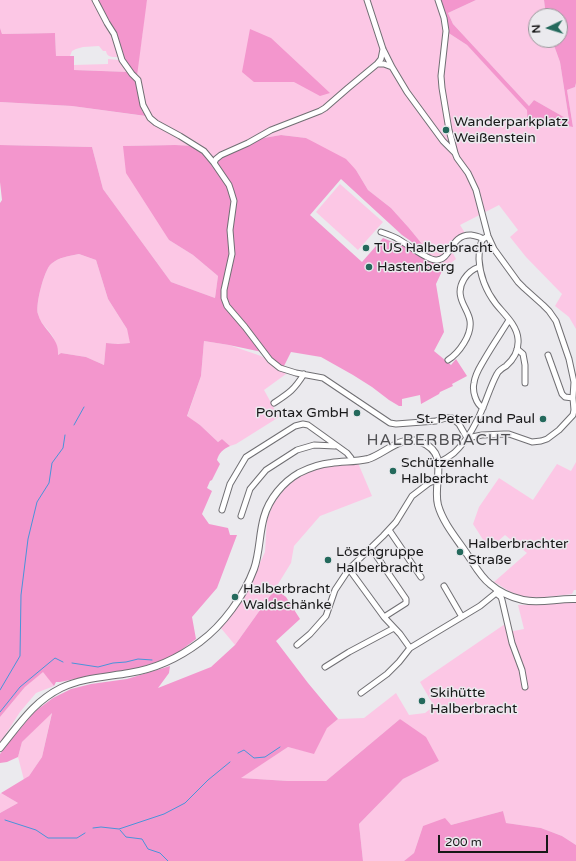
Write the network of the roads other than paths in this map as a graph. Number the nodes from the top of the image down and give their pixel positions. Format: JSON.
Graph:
{"nodes":[{"id":1,"x":95,"y":0,"type":"edge"},
{"id":2,"x":367,"y":0,"type":"edge"},
{"id":3,"x":438,"y":0,"type":"edge"},
{"id":4,"x":383,"y":49,"type":"junction"},
{"id":5,"x":377,"y":64,"type":"junction"},
{"id":6,"x":392,"y":67,"type":"junction"},
{"id":7,"x":455,"y":153,"type":"junction"},
{"id":8,"x":214,"y":163,"type":"junction"},
{"id":9,"x":381,"y":232,"type":"dead end"},
{"id":10,"x":485,"y":238,"type":"junction"},
{"id":11,"x":479,"y":267,"type":"junction"},
{"id":12,"x":509,"y":320,"type":"junction"},
{"id":13,"x":517,"y":349,"type":"junction"},
{"id":14,"x":548,"y":355,"type":"dead end"},
{"id":15,"x":448,"y":360,"type":"dead end"},
{"id":16,"x":304,"y":374,"type":"junction"},
{"id":17,"x":525,"y":383,"type":"dead end"},
{"id":18,"x":573,"y":398,"type":"junction"},
{"id":19,"x":274,"y":403,"type":"dead end"},
{"id":20,"x":483,"y":408,"type":"junction"},
{"id":21,"x":575,"y":410,"type":"edge"},
{"id":22,"x":467,"y":438,"type":"junction"},
{"id":23,"x":336,"y":446,"type":"junction"},
{"id":24,"x":351,"y":461,"type":"junction"},
{"id":25,"x":438,"y":463,"type":"junction"},
{"id":26,"x":438,"y":482,"type":"junction"},
{"id":27,"x":222,"y":510,"type":"dead end"},
{"id":28,"x":241,"y":516,"type":"dead end"},
{"id":29,"x":389,"y":530,"type":"junction"},
{"id":30,"x":371,"y":548,"type":"junction"},
{"id":31,"x":349,"y":568,"type":"junction"},
{"id":32,"x":420,"y":577,"type":"dead end"},
{"id":33,"x":444,"y":586,"type":"dead end"},
{"id":34,"x":497,"y":591,"type":"junction"},
{"id":35,"x":576,"y":599,"type":"edge"},
{"id":36,"x":384,"y":617,"type":"junction"},
{"id":37,"x":462,"y":617,"type":"junction"},
{"id":38,"x":394,"y":628,"type":"junction"},
{"id":39,"x":297,"y":645,"type":"dead end"},
{"id":40,"x":410,"y":648,"type":"junction"},
{"id":41,"x":325,"y":667,"type":"dead end"},
{"id":42,"x":524,"y":686,"type":"dead end"},
{"id":43,"x":360,"y":693,"type":"dead end"},
{"id":44,"x":0,"y":748,"type":"edge"}],
"edges":[{"from":1,"to":8,"type":"street"},
{"from":2,"to":4,"type":"street"},
{"from":3,"to":7,"type":"street"},
{"from":4,"to":5,"type":"street"},
{"from":4,"to":6,"type":"street"},
{"from":5,"to":6,"type":"street"},
{"from":5,"to":8,"type":"street"},
{"from":6,"to":7,"type":"street"},
{"from":7,"to":10,"type":"street"},
{"from":8,"to":16,"type":"street"},
{"from":9,"to":10,"type":"street"},
{"from":10,"to":11,"type":"street"},
{"from":10,"to":18,"type":"street"},
{"from":11,"to":12,"type":"street"},
{"from":11,"to":15,"type":"street"},
{"from":12,"to":13,"type":"street"},
{"from":12,"to":20,"type":"street"},
{"from":13,"to":17,"type":"street"},
{"from":13,"to":20,"type":"street"},
{"from":14,"to":18,"type":"street"},
{"from":16,"to":19,"type":"street"},
{"from":16,"to":22,"type":"street"},
{"from":18,"to":21,"type":"street"},
{"from":20,"to":22,"type":"street"},
{"from":21,"to":22,"type":"street"},
{"from":22,"to":25,"type":"street"},
{"from":23,"to":24,"type":"street"},
{"from":23,"to":27,"type":"street"},
{"from":23,"to":28,"type":"street"},
{"from":24,"to":25,"type":"main road"},
{"from":24,"to":44,"type":"main road"},
{"from":25,"to":26,"type":"main road"},
{"from":26,"to":29,"type":"street"},
{"from":26,"to":34,"type":"main road"},
{"from":29,"to":30,"type":"street"},
{"from":29,"to":32,"type":"street"},
{"from":30,"to":31,"type":"street"},
{"from":30,"to":36,"type":"street"},
{"from":31,"to":36,"type":"street"},
{"from":31,"to":39,"type":"street"},
{"from":33,"to":37,"type":"street"},
{"from":34,"to":35,"type":"main road"},
{"from":34,"to":37,"type":"street"},
{"from":34,"to":42,"type":"street"},
{"from":36,"to":38,"type":"street"},
{"from":37,"to":40,"type":"street"},
{"from":38,"to":40,"type":"street"},
{"from":38,"to":41,"type":"street"},
{"from":40,"to":43,"type":"street"}]}
